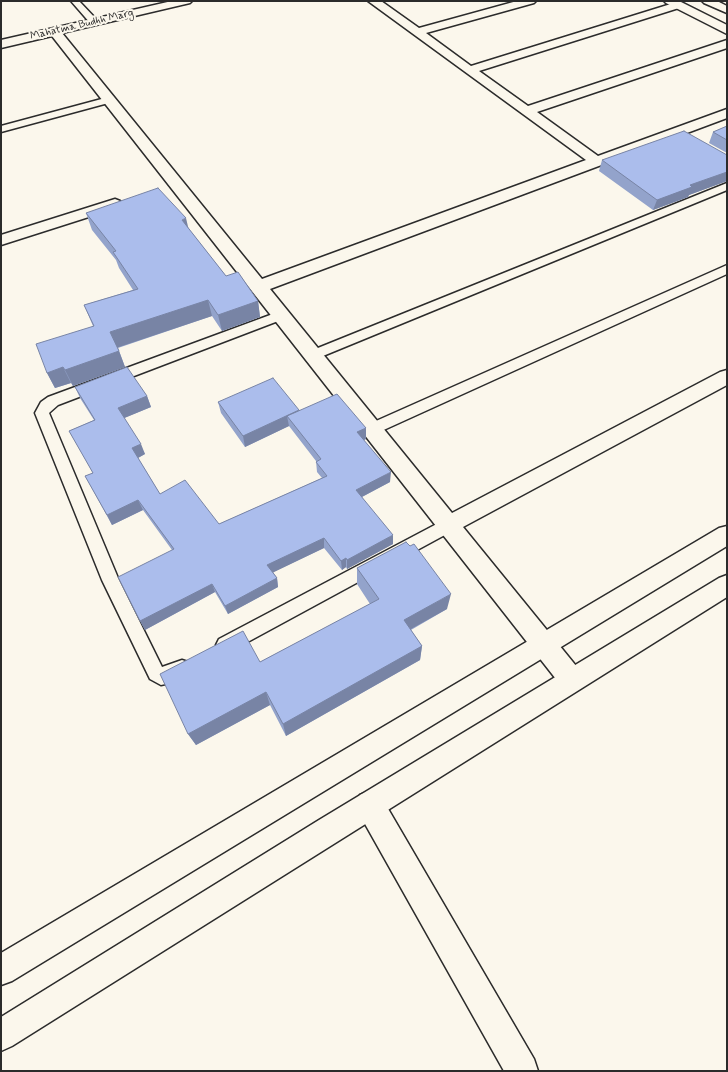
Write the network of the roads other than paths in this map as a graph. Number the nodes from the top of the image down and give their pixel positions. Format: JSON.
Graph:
{"nodes":[{"id":1,"x":74,"y":1,"type":"edge"},
{"id":2,"x":186,"y":1,"type":"edge"},
{"id":3,"x":374,"y":1,"type":"edge"},
{"id":4,"x":530,"y":1,"type":"edge"},
{"id":5,"x":708,"y":1,"type":"edge"},
{"id":6,"x":674,"y":3,"type":"edge"},
{"id":7,"x":727,"y":10,"type":"edge"},
{"id":8,"x":94,"y":22,"type":"junction"},
{"id":9,"x":727,"y":30,"type":"edge"},
{"id":10,"x":55,"y":32,"type":"junction"},
{"id":11,"x":418,"y":32,"type":"junction"},
{"id":12,"x":1,"y":44,"type":"edge"},
{"id":13,"x":727,"y":44,"type":"edge"},
{"id":14,"x":470,"y":70,"type":"junction"},
{"id":15,"x":109,"y":100,"type":"junction"},
{"id":16,"x":527,"y":111,"type":"junction"},
{"id":17,"x":727,"y":113,"type":"edge"},
{"id":18,"x":1,"y":129,"type":"edge"},
{"id":19,"x":597,"y":162,"type":"junction"},
{"id":20,"x":727,"y":186,"type":"edge"},
{"id":21,"x":126,"y":201,"type":"edge"},
{"id":22,"x":1,"y":240,"type":"edge"},
{"id":23,"x":727,"y":269,"type":"edge"},
{"id":24,"x":258,"y":287,"type":"junction"},
{"id":25,"x":281,"y":315,"type":"junction"},
{"id":26,"x":312,"y":355,"type":"junction"},
{"id":27,"x":727,"y":378,"type":"edge"},
{"id":28,"x":372,"y":429,"type":"junction"},
{"id":29,"x":448,"y":525,"type":"junction"},
{"id":30,"x":727,"y":535,"type":"edge"},
{"id":31,"x":727,"y":585,"type":"edge"},
{"id":32,"x":544,"y":645,"type":"junction"},
{"id":33,"x":211,"y":652,"type":"edge"},
{"id":34,"x":197,"y":660,"type":"edge"},
{"id":35,"x":572,"y":680,"type":"junction"},
{"id":36,"x":370,"y":805,"type":"junction"},
{"id":37,"x":1,"y":970,"type":"edge"},
{"id":38,"x":1,"y":1035,"type":"edge"},
{"id":39,"x":522,"y":1071,"type":"edge"}],
"edges":[{"from":1,"to":8,"type":"lane"},
{"from":2,"to":8,"type":"street","name":"Mahatma Budhh Marg"},
{"from":3,"to":11,"type":"street"},
{"from":4,"to":11,"type":"street"},
{"from":5,"to":7,"type":"street"},
{"from":6,"to":9,"type":"street"},
{"from":6,"to":14,"type":"street"},
{"from":8,"to":10,"type":"street","name":"Mahatma Budhh Marg"},
{"from":10,"to":12,"type":"street","name":"Mahatma Budhh Marg"},
{"from":10,"to":15,"type":"street"},
{"from":11,"to":14,"type":"street"},
{"from":13,"to":16,"type":"street"},
{"from":14,"to":16,"type":"street"},
{"from":15,"to":18,"type":"lane"},
{"from":15,"to":24,"type":"street"},
{"from":16,"to":19,"type":"street"},
{"from":17,"to":19,"type":"street"},
{"from":19,"to":24,"type":"street"},
{"from":20,"to":26,"type":"lane"},
{"from":21,"to":22,"type":"street"},
{"from":23,"to":28,"type":"lane"},
{"from":24,"to":25,"type":"street"},
{"from":25,"to":26,"type":"street"},
{"from":25,"to":34,"type":"lane"},
{"from":26,"to":28,"type":"street"},
{"from":27,"to":29,"type":"street"},
{"from":28,"to":29,"type":"street"},
{"from":29,"to":32,"type":"street"},
{"from":29,"to":33,"type":"lane"},
{"from":30,"to":32,"type":"street"},
{"from":31,"to":35,"type":"street"},
{"from":32,"to":35,"type":"street"},
{"from":32,"to":37,"type":"street"},
{"from":35,"to":36,"type":"street"},
{"from":36,"to":38,"type":"street"},
{"from":36,"to":39,"type":"street"}]}
